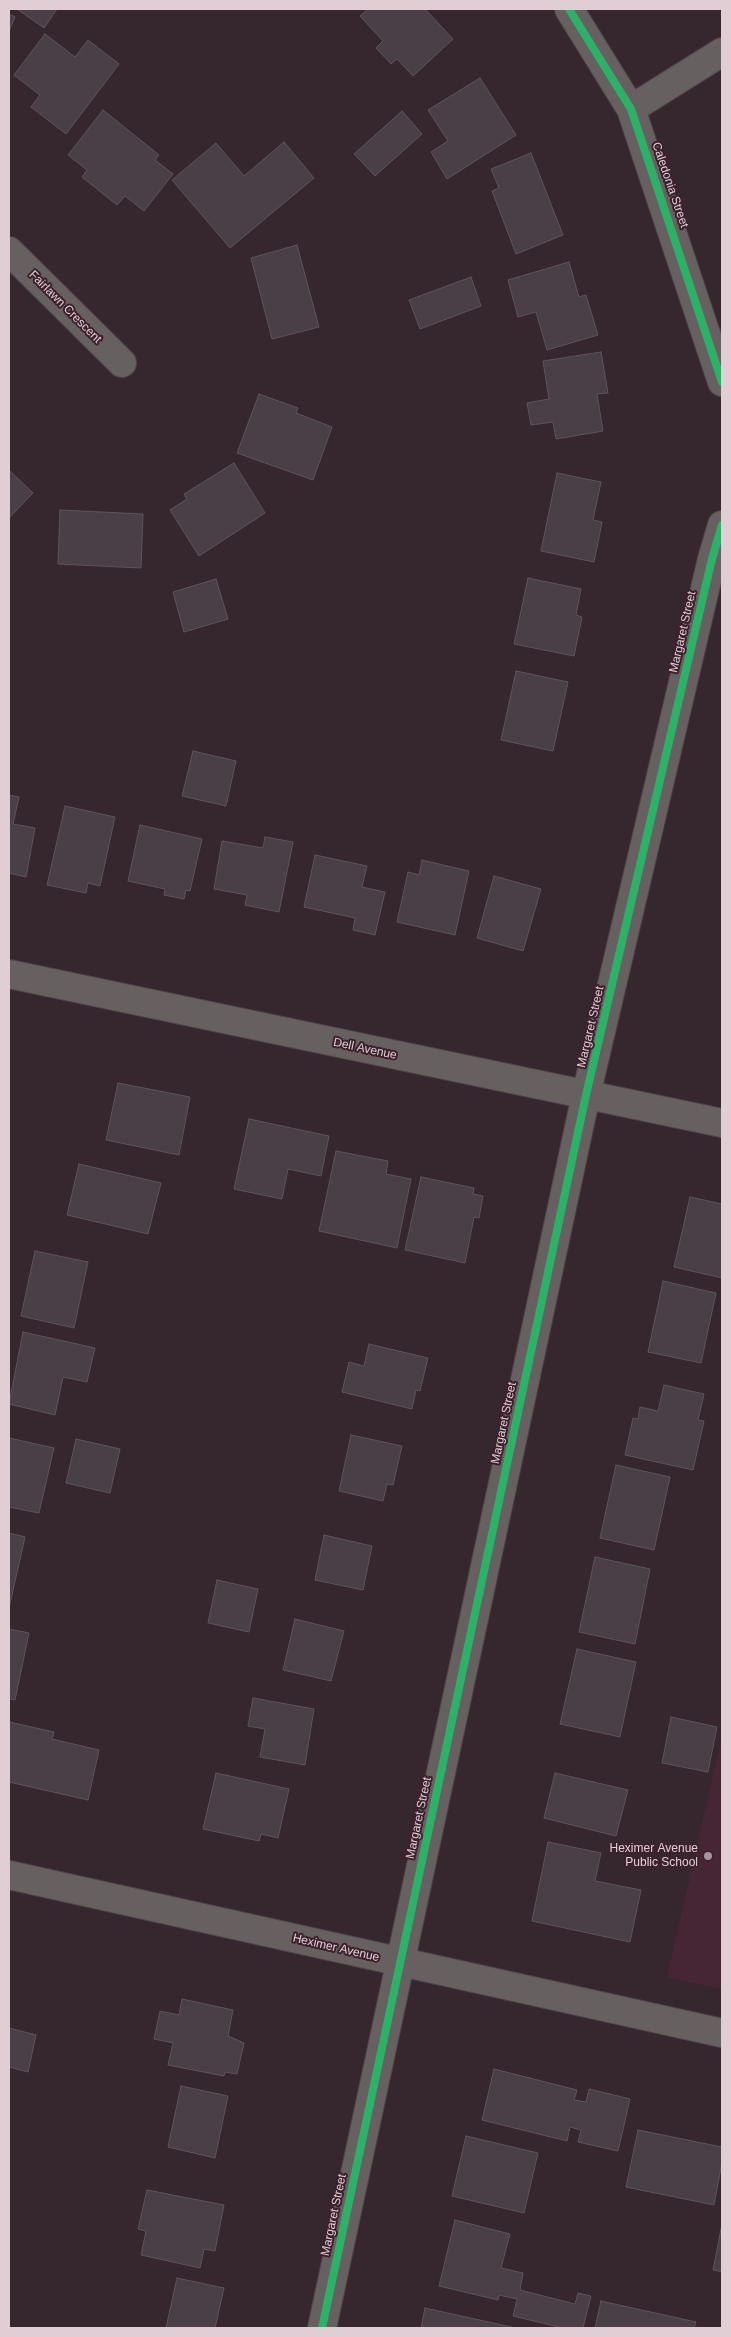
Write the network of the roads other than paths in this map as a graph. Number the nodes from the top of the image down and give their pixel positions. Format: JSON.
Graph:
{"nodes":[{"id":1,"x":569,"y":9,"type":"edge"},
{"id":2,"x":722,"y":52,"type":"edge"},
{"id":3,"x":632,"y":109,"type":"junction"},
{"id":4,"x":9,"y":251,"type":"edge"},
{"id":5,"x":122,"y":363,"type":"dead end"},
{"id":6,"x":722,"y":382,"type":"edge"},
{"id":7,"x":722,"y":525,"type":"edge"},
{"id":8,"x":9,"y":974,"type":"edge"},
{"id":9,"x":586,"y":1095,"type":"junction"},
{"id":10,"x":722,"y":1123,"type":"edge"},
{"id":11,"x":9,"y":1874,"type":"edge"},
{"id":12,"x":399,"y":1962,"type":"junction"},
{"id":13,"x":722,"y":2033,"type":"edge"},
{"id":14,"x":322,"y":2328,"type":"edge"}],
"edges":[{"from":1,"to":3,"type":"street","name":"Caledonia Street"},
{"from":2,"to":3,"type":"street"},
{"from":3,"to":6,"type":"street","name":"Caledonia Street"},
{"from":4,"to":5,"type":"street","name":"Fairlawn Crescent"},
{"from":7,"to":9,"type":"street","name":"Margaret Street"},
{"from":8,"to":9,"type":"street","name":"Dell Avenue"},
{"from":9,"to":10,"type":"street","name":"Dell Avenue"},
{"from":9,"to":12,"type":"street","name":"Margaret Street"},
{"from":11,"to":12,"type":"street","name":"Heximer Avenue"},
{"from":12,"to":13,"type":"street","name":"Heximer Avenue"},
{"from":12,"to":14,"type":"street","name":"Margaret Street"}]}
